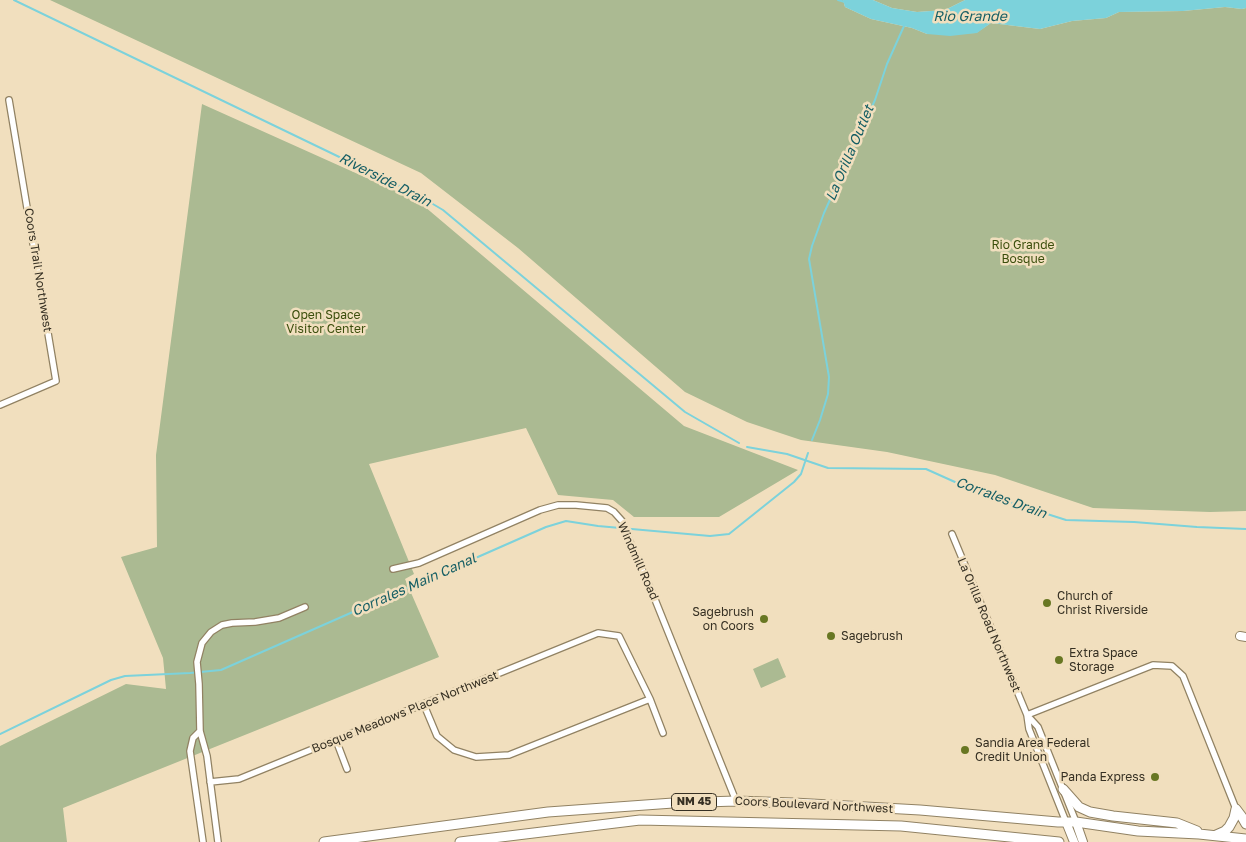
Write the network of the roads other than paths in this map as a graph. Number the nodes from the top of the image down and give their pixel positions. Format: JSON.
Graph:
{"nodes":[{"id":1,"x":9,"y":100,"type":"dead end"},
{"id":2,"x":0,"y":405,"type":"edge"},
{"id":3,"x":952,"y":534,"type":"dead end"},
{"id":4,"x":393,"y":569,"type":"dead end"},
{"id":5,"x":305,"y":607,"type":"dead end"},
{"id":6,"x":650,"y":699,"type":"junction"},
{"id":7,"x":424,"y":705,"type":"junction"},
{"id":8,"x":1027,"y":715,"type":"junction"},
{"id":9,"x":200,"y":731,"type":"junction"},
{"id":10,"x":663,"y":733,"type":"dead end"},
{"id":11,"x":336,"y":740,"type":"junction"},
{"id":12,"x":347,"y":769,"type":"dead end"},
{"id":13,"x":210,"y":782,"type":"junction"},
{"id":14,"x":1063,"y":789,"type":"junction"},
{"id":15,"x":736,"y":801,"type":"junction"},
{"id":16,"x":1236,"y":809,"type":"junction"},
{"id":17,"x":1066,"y":822,"type":"junction"},
{"id":18,"x":1076,"y":822,"type":"junction"},
{"id":19,"x":1246,"y":824,"type":"edge"},
{"id":20,"x":1211,"y":835,"type":"junction"},
{"id":21,"x":1246,"y":838,"type":"edge"},
{"id":22,"x":203,"y":842,"type":"edge"},
{"id":23,"x":218,"y":842,"type":"edge"},
{"id":24,"x":324,"y":842,"type":"edge"},
{"id":25,"x":460,"y":842,"type":"edge"},
{"id":26,"x":1059,"y":842,"type":"edge"},
{"id":27,"x":1074,"y":842,"type":"edge"},
{"id":28,"x":1083,"y":842,"type":"edge"}],
"edges":[{"from":1,"to":2,"type":"street","name":"Coors Trail Northwest"},
{"from":3,"to":8,"type":"street","name":"La Orilla Road Northwest"},
{"from":4,"to":15,"type":"street","name":"Windmill Road"},
{"from":5,"to":9,"type":"street"},
{"from":6,"to":7,"type":"street"},
{"from":6,"to":7,"type":"street","name":"Bosque Meadows Place Northwest"},
{"from":6,"to":10,"type":"street"},
{"from":7,"to":11,"type":"street","name":"Bosque Meadows Place Northwest"},
{"from":8,"to":14,"type":"street","name":"La Orilla Road Northwest"},
{"from":8,"to":16,"type":"street"},
{"from":8,"to":17,"type":"street","name":"La Orilla Road Northwest"},
{"from":9,"to":13,"type":"street"},
{"from":9,"to":22,"type":"street"},
{"from":11,"to":12,"type":"street"},
{"from":11,"to":13,"type":"street","name":"Bosque Meadows Place Northwest"},
{"from":13,"to":23,"type":"street"},
{"from":14,"to":18,"type":"street","name":"La Orilla Road Northwest"},
{"from":14,"to":20,"type":"main road"},
{"from":15,"to":17,"type":"main road","name":"Coors Boulevard Northwest","number":"NM 45"},
{"from":15,"to":24,"type":"main road","name":"Coors Boulevard Northwest","number":"NM 45"},
{"from":16,"to":19,"type":"main road"},
{"from":16,"to":20,"type":"main road"},
{"from":17,"to":18,"type":"main road","name":"Coors Boulevard Northwest","number":"NM 45"},
{"from":17,"to":27,"type":"street","name":"La Orilla Road Northwest"},
{"from":18,"to":20,"type":"main road","name":"Coors Boulevard Northwest","number":"NM 45"},
{"from":18,"to":28,"type":"street","name":"La Orilla Road Northwest"},
{"from":20,"to":21,"type":"main road","name":"Coors Boulevard Northwest","number":"NM 45"},
{"from":25,"to":26,"type":"main road","name":"Coors Boulevard Northwest","number":"NM 45"}]}
